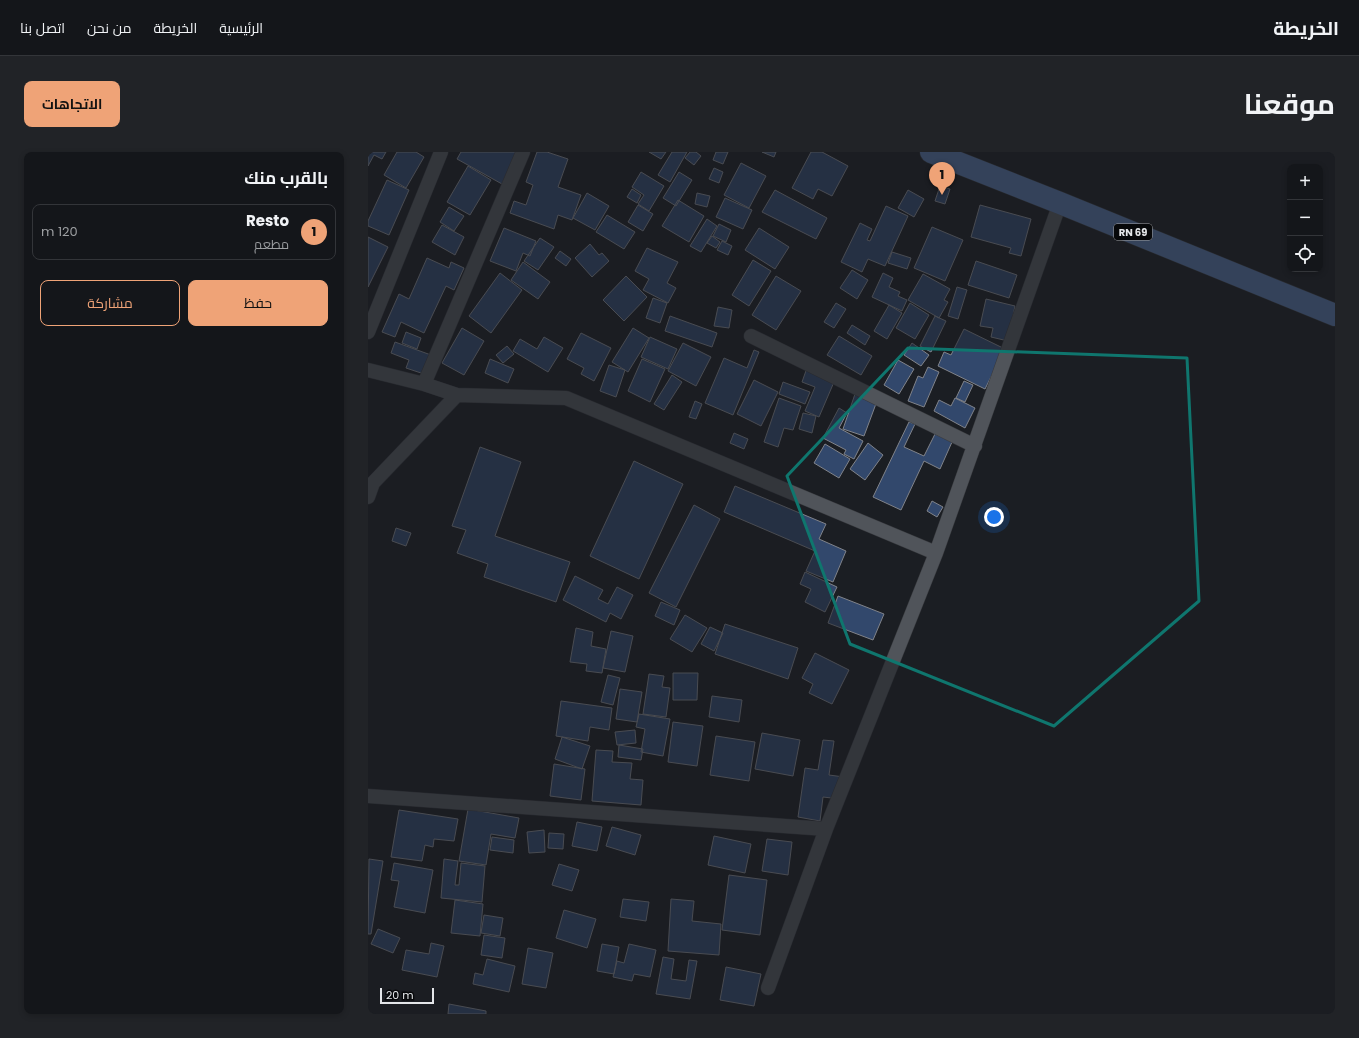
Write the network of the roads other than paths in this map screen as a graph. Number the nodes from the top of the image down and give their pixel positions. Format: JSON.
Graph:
{"nodes":[{"id":1,"x":441,"y":152,"type":"edge"},
{"id":2,"x":523,"y":152,"type":"edge"},
{"id":3,"x":931,"y":152,"type":"edge"},
{"id":4,"x":1060,"y":202,"type":"junction"},
{"id":5,"x":1335,"y":315,"type":"edge"},
{"id":6,"x":368,"y":332,"type":"edge"},
{"id":7,"x":751,"y":336,"type":"dead end"},
{"id":8,"x":368,"y":370,"type":"edge"},
{"id":9,"x":424,"y":384,"type":"junction"},
{"id":10,"x":457,"y":395,"type":"junction"},
{"id":11,"x":975,"y":446,"type":"junction"},
{"id":12,"x":368,"y":497,"type":"edge"},
{"id":13,"x":936,"y":553,"type":"junction"},
{"id":14,"x":368,"y":796,"type":"edge"},
{"id":15,"x":826,"y":829,"type":"junction"},
{"id":16,"x":768,"y":988,"type":"dead end"}],
"edges":[{"from":1,"to":6,"type":"street"},
{"from":2,"to":9,"type":"street"},
{"from":3,"to":4,"type":"main road","number":"RN 69"},
{"from":4,"to":5,"type":"main road","number":"RN 69"},
{"from":4,"to":11,"type":"street"},
{"from":7,"to":11,"type":"street"},
{"from":8,"to":9,"type":"street"},
{"from":9,"to":10,"type":"street"},
{"from":10,"to":12,"type":"street"},
{"from":10,"to":13,"type":"street"},
{"from":11,"to":13,"type":"street"},
{"from":13,"to":15,"type":"street"},
{"from":14,"to":15,"type":"street"},
{"from":15,"to":16,"type":"street"}]}
